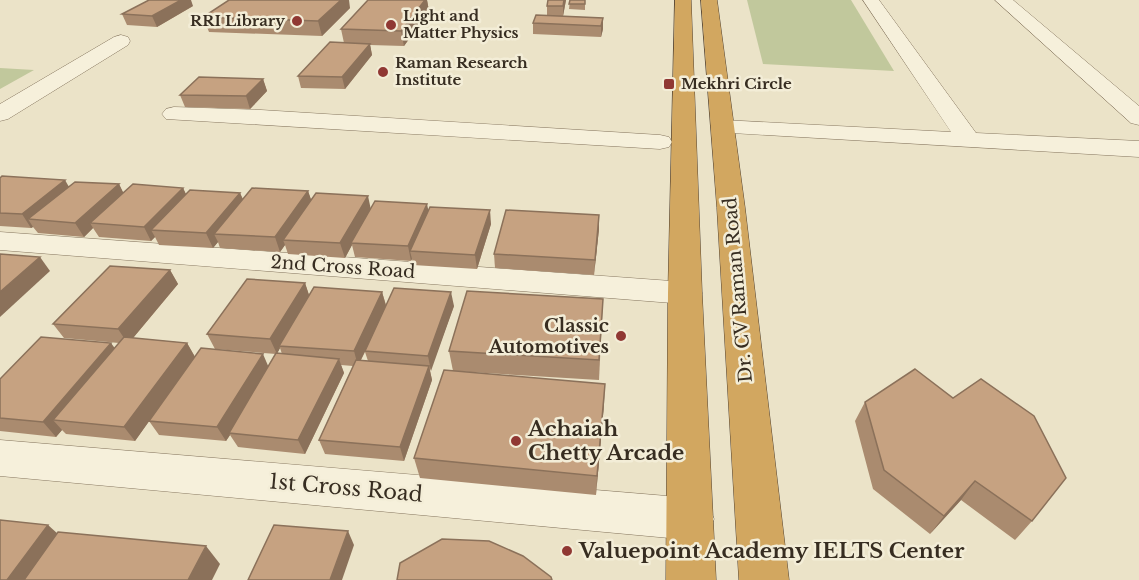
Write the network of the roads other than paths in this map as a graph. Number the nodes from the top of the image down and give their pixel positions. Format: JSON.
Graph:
{"nodes":[{"id":1,"x":683,"y":0,"type":"edge"},
{"id":2,"x":709,"y":0,"type":"edge"},
{"id":3,"x":871,"y":0,"type":"edge"},
{"id":4,"x":1003,"y":0,"type":"edge"},
{"id":5,"x":121,"y":40,"type":"dead end"},
{"id":6,"x":0,"y":114,"type":"edge"},
{"id":7,"x":174,"y":114,"type":"dead end"},
{"id":8,"x":1139,"y":118,"type":"edge"},
{"id":9,"x":723,"y":127,"type":"junction"},
{"id":10,"x":969,"y":140,"type":"junction"},
{"id":11,"x":660,"y":142,"type":"dead end"},
{"id":12,"x":1139,"y":148,"type":"edge"},
{"id":13,"x":0,"y":241,"type":"edge"},
{"id":14,"x":685,"y":293,"type":"junction"},
{"id":15,"x":0,"y":458,"type":"edge"},
{"id":16,"x":691,"y":519,"type":"junction"},
{"id":17,"x":692,"y":580,"type":"edge"},
{"id":18,"x":764,"y":580,"type":"edge"}],
"edges":[{"from":1,"to":14,"type":"highway"},
{"from":2,"to":9,"type":"highway","name":"Dr. CV Raman Road"},
{"from":3,"to":10,"type":"street"},
{"from":4,"to":8,"type":"street"},
{"from":5,"to":6,"type":"street"},
{"from":7,"to":11,"type":"street"},
{"from":9,"to":10,"type":"street"},
{"from":9,"to":18,"type":"highway","name":"Dr. CV Raman Road"},
{"from":10,"to":12,"type":"street"},
{"from":13,"to":14,"type":"street","name":"2nd Cross Road"},
{"from":14,"to":16,"type":"highway"},
{"from":15,"to":16,"type":"street","name":"1st Cross Road"},
{"from":16,"to":17,"type":"highway"}]}
